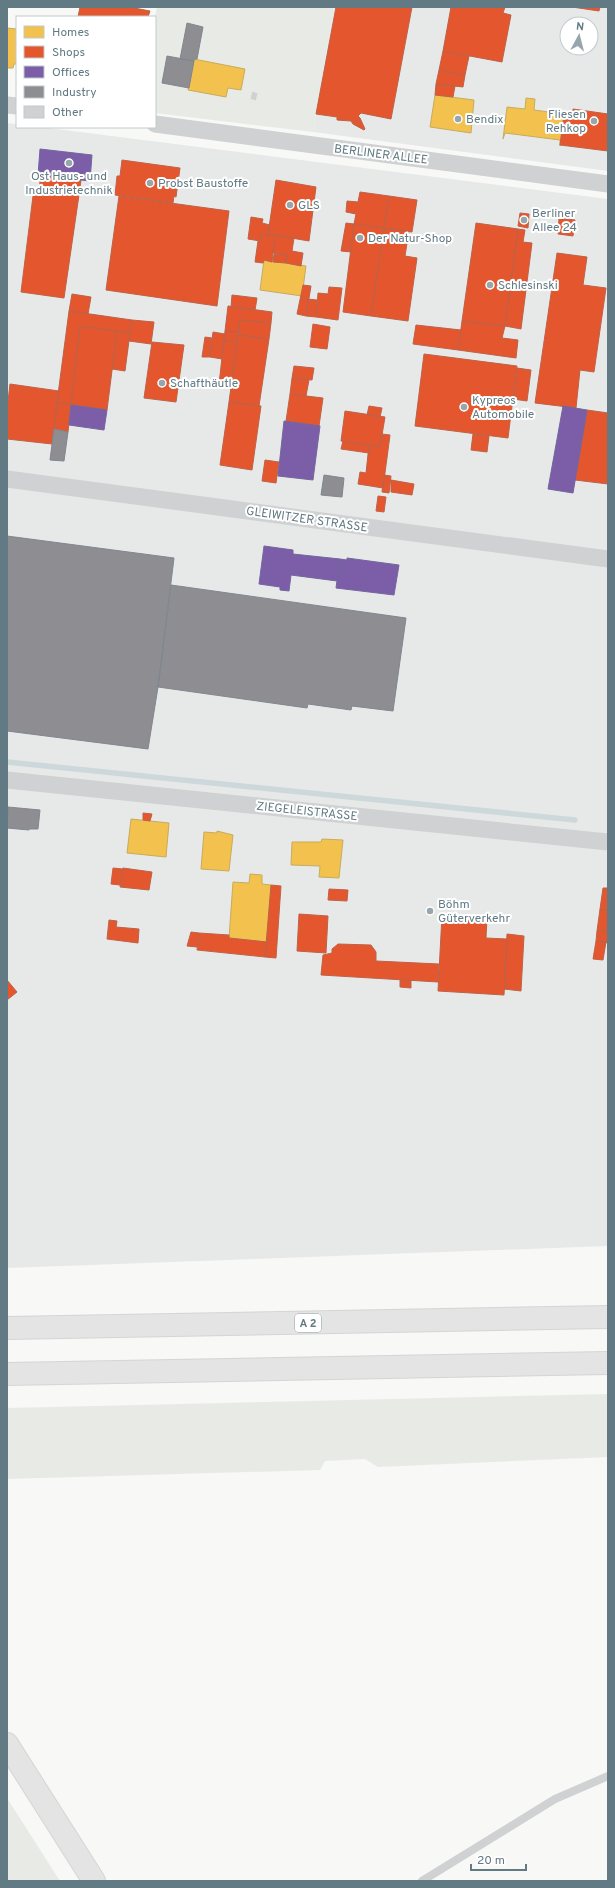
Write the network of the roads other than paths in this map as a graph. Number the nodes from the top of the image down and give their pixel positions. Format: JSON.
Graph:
{"nodes":[{"id":1,"x":156,"y":124,"type":"edge"},
{"id":2,"x":608,"y":184,"type":"edge"},
{"id":3,"x":7,"y":479,"type":"edge"},
{"id":4,"x":608,"y":560,"type":"edge"},
{"id":5,"x":7,"y":780,"type":"edge"},
{"id":6,"x":608,"y":842,"type":"edge"},
{"id":7,"x":608,"y":1317,"type":"edge"},
{"id":8,"x":7,"y":1328,"type":"edge"},
{"id":9,"x":608,"y":1363,"type":"edge"},
{"id":10,"x":7,"y":1374,"type":"edge"},
{"id":11,"x":7,"y":1744,"type":"edge"},
{"id":12,"x":608,"y":1776,"type":"edge"},
{"id":13,"x":94,"y":1881,"type":"edge"},
{"id":14,"x":422,"y":1881,"type":"edge"}],
"edges":[{"from":1,"to":2,"type":"street","name":"BERLINER ALLEE"},
{"from":3,"to":4,"type":"street","name":"GLEIWITZER STRASSE"},
{"from":5,"to":6,"type":"street","name":"ZIEGELEISTRASSE"},
{"from":7,"to":8,"type":"main road","number":"A 2"},
{"from":9,"to":10,"type":"main road"},
{"from":11,"to":13,"type":"main road"},
{"from":12,"to":14,"type":"lane"}]}
